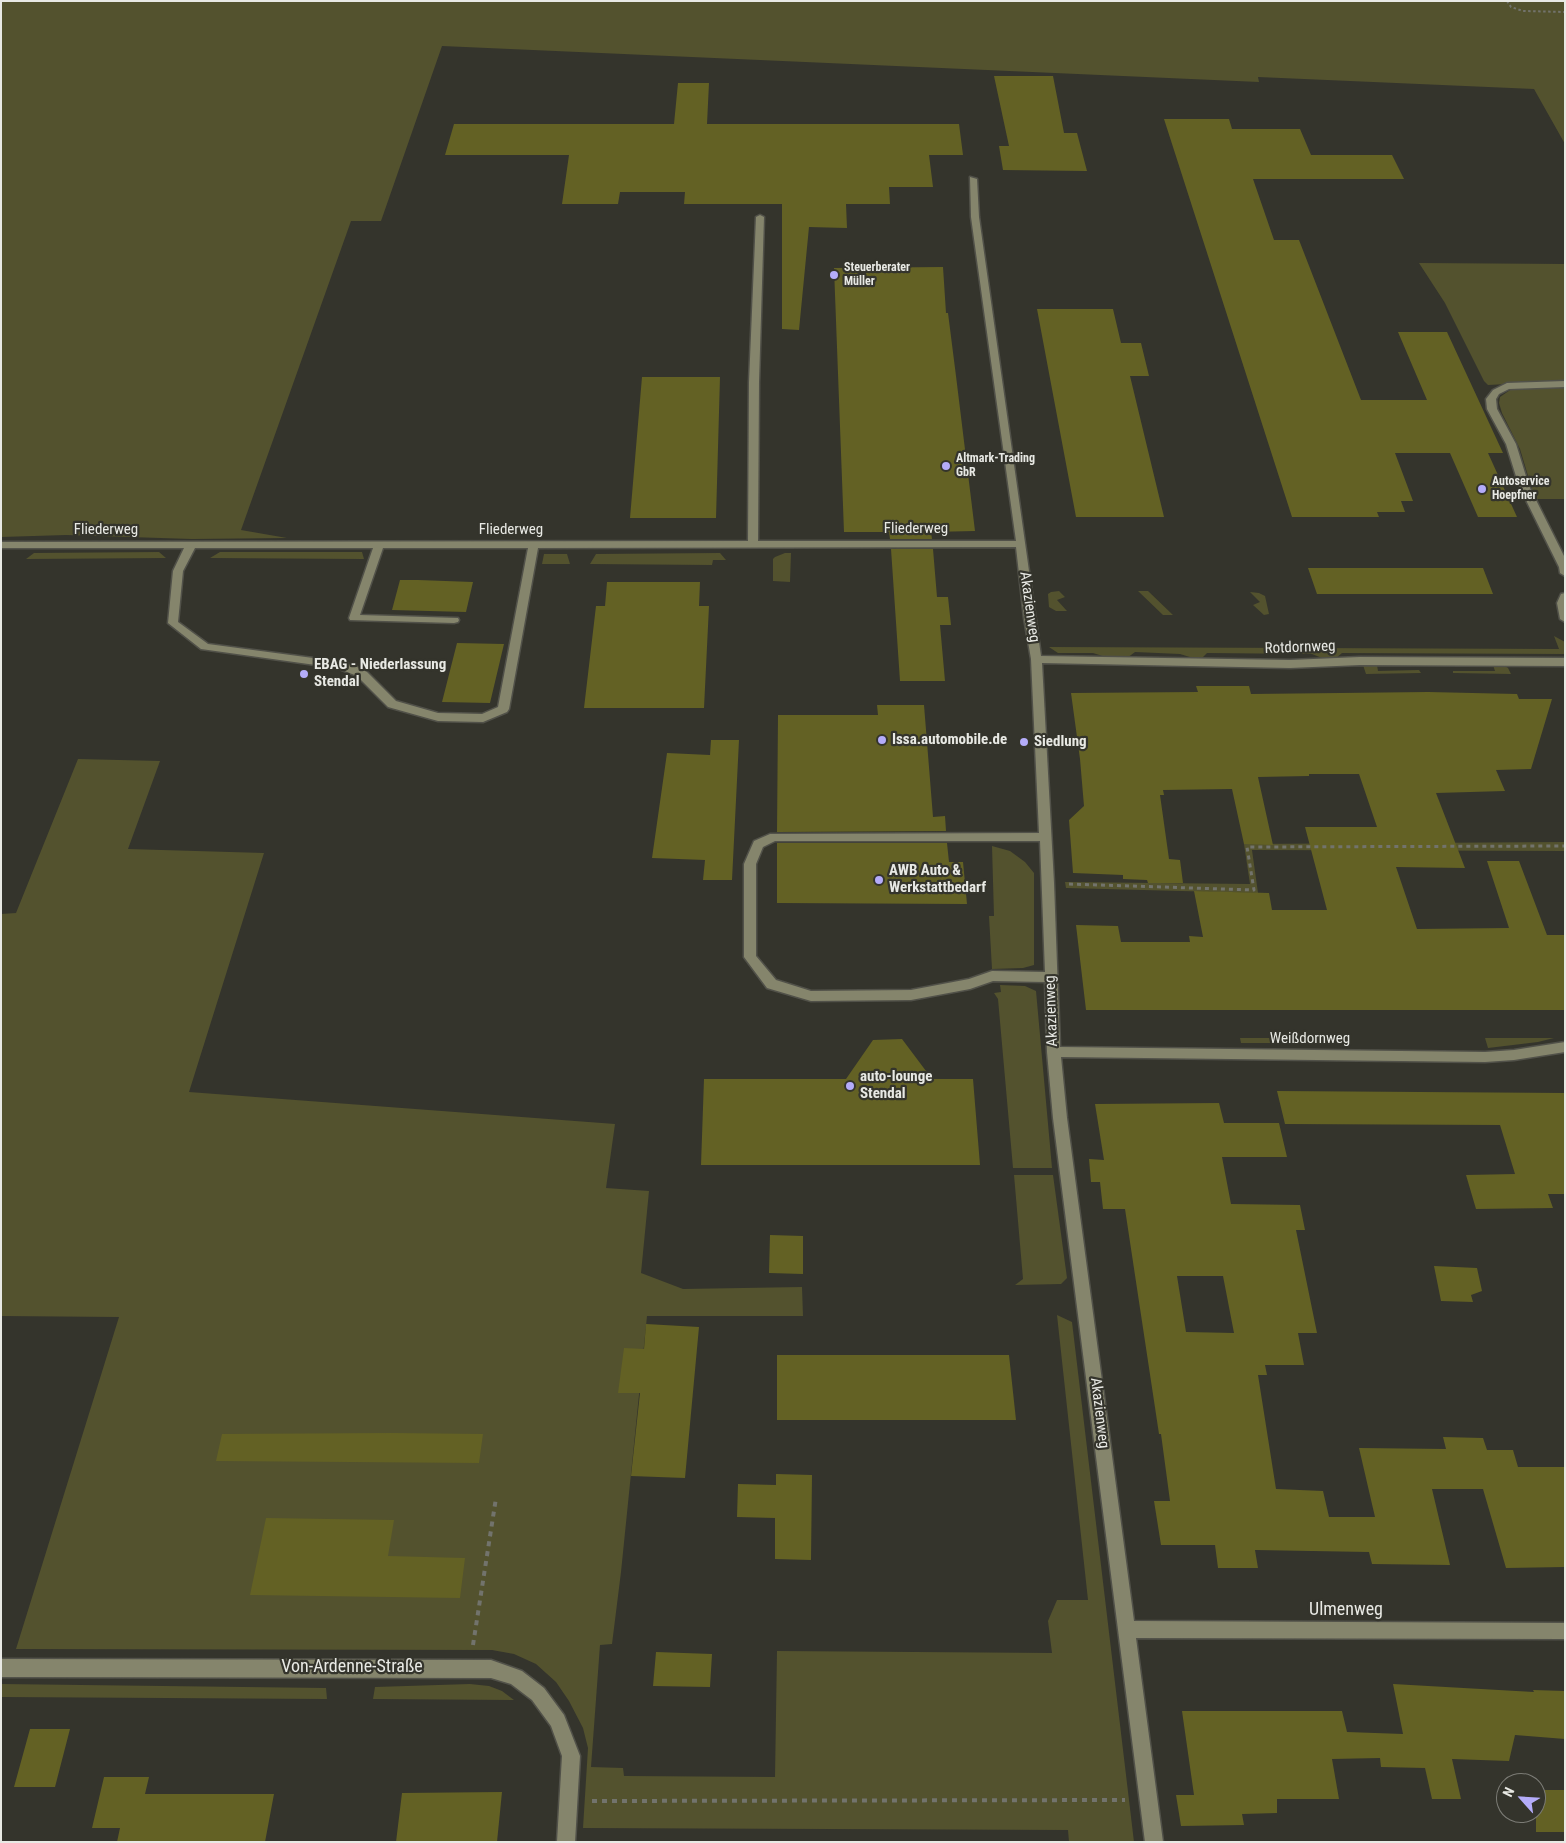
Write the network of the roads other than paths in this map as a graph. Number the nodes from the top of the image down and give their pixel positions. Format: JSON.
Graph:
{"nodes":[{"id":1,"x":973,"y":179,"type":"dead end"},
{"id":2,"x":760,"y":217,"type":"dead end"},
{"id":3,"x":1565,"y":384,"type":"edge"},
{"id":4,"x":753,"y":544,"type":"junction"},
{"id":5,"x":1021,"y":544,"type":"junction"},
{"id":6,"x":191,"y":545,"type":"junction"},
{"id":7,"x":379,"y":545,"type":"junction"},
{"id":8,"x":533,"y":545,"type":"junction"},
{"id":9,"x":1,"y":546,"type":"edge"},
{"id":10,"x":1565,"y":572,"type":"edge"},
{"id":11,"x":1565,"y":596,"type":"edge"},
{"id":12,"x":1565,"y":619,"type":"edge"},
{"id":13,"x":454,"y":620,"type":"dead end"},
{"id":14,"x":1036,"y":659,"type":"junction"},
{"id":15,"x":1565,"y":662,"type":"edge"},
{"id":16,"x":1045,"y":838,"type":"junction"},
{"id":17,"x":1051,"y":977,"type":"junction"},
{"id":18,"x":1565,"y":1047,"type":"edge"},
{"id":19,"x":1054,"y":1052,"type":"junction"},
{"id":20,"x":1126,"y":1630,"type":"junction"},
{"id":21,"x":1565,"y":1631,"type":"edge"},
{"id":22,"x":1,"y":1668,"type":"edge"},
{"id":23,"x":566,"y":1842,"type":"edge"},
{"id":24,"x":1154,"y":1842,"type":"edge"}],
"edges":[{"from":1,"to":5,"type":"street","name":"Akazienweg"},
{"from":2,"to":4,"type":"street"},
{"from":3,"to":10,"type":"street"},
{"from":4,"to":5,"type":"street","name":"Fliederweg"},
{"from":4,"to":8,"type":"street","name":"Fliederweg"},
{"from":5,"to":14,"type":"street","name":"Akazienweg"},
{"from":6,"to":7,"type":"street","name":"Fliederweg"},
{"from":6,"to":8,"type":"street"},
{"from":6,"to":9,"type":"street","name":"Fliederweg"},
{"from":7,"to":8,"type":"street","name":"Fliederweg"},
{"from":7,"to":13,"type":"street"},
{"from":11,"to":12,"type":"street"},
{"from":14,"to":15,"type":"street","name":"Rotdornweg"},
{"from":14,"to":16,"type":"street","name":"Akazienweg"},
{"from":16,"to":17,"type":"street","name":"Akazienweg"},
{"from":16,"to":17,"type":"street"},
{"from":17,"to":19,"type":"street","name":"Akazienweg"},
{"from":18,"to":19,"type":"street","name":"Weißdornweg"},
{"from":19,"to":20,"type":"street","name":"Akazienweg"},
{"from":20,"to":21,"type":"street","name":"Ulmenweg"},
{"from":20,"to":24,"type":"street","name":"Akazienweg"},
{"from":22,"to":23,"type":"street","name":"Von-Ardenne-Straße"}]}
